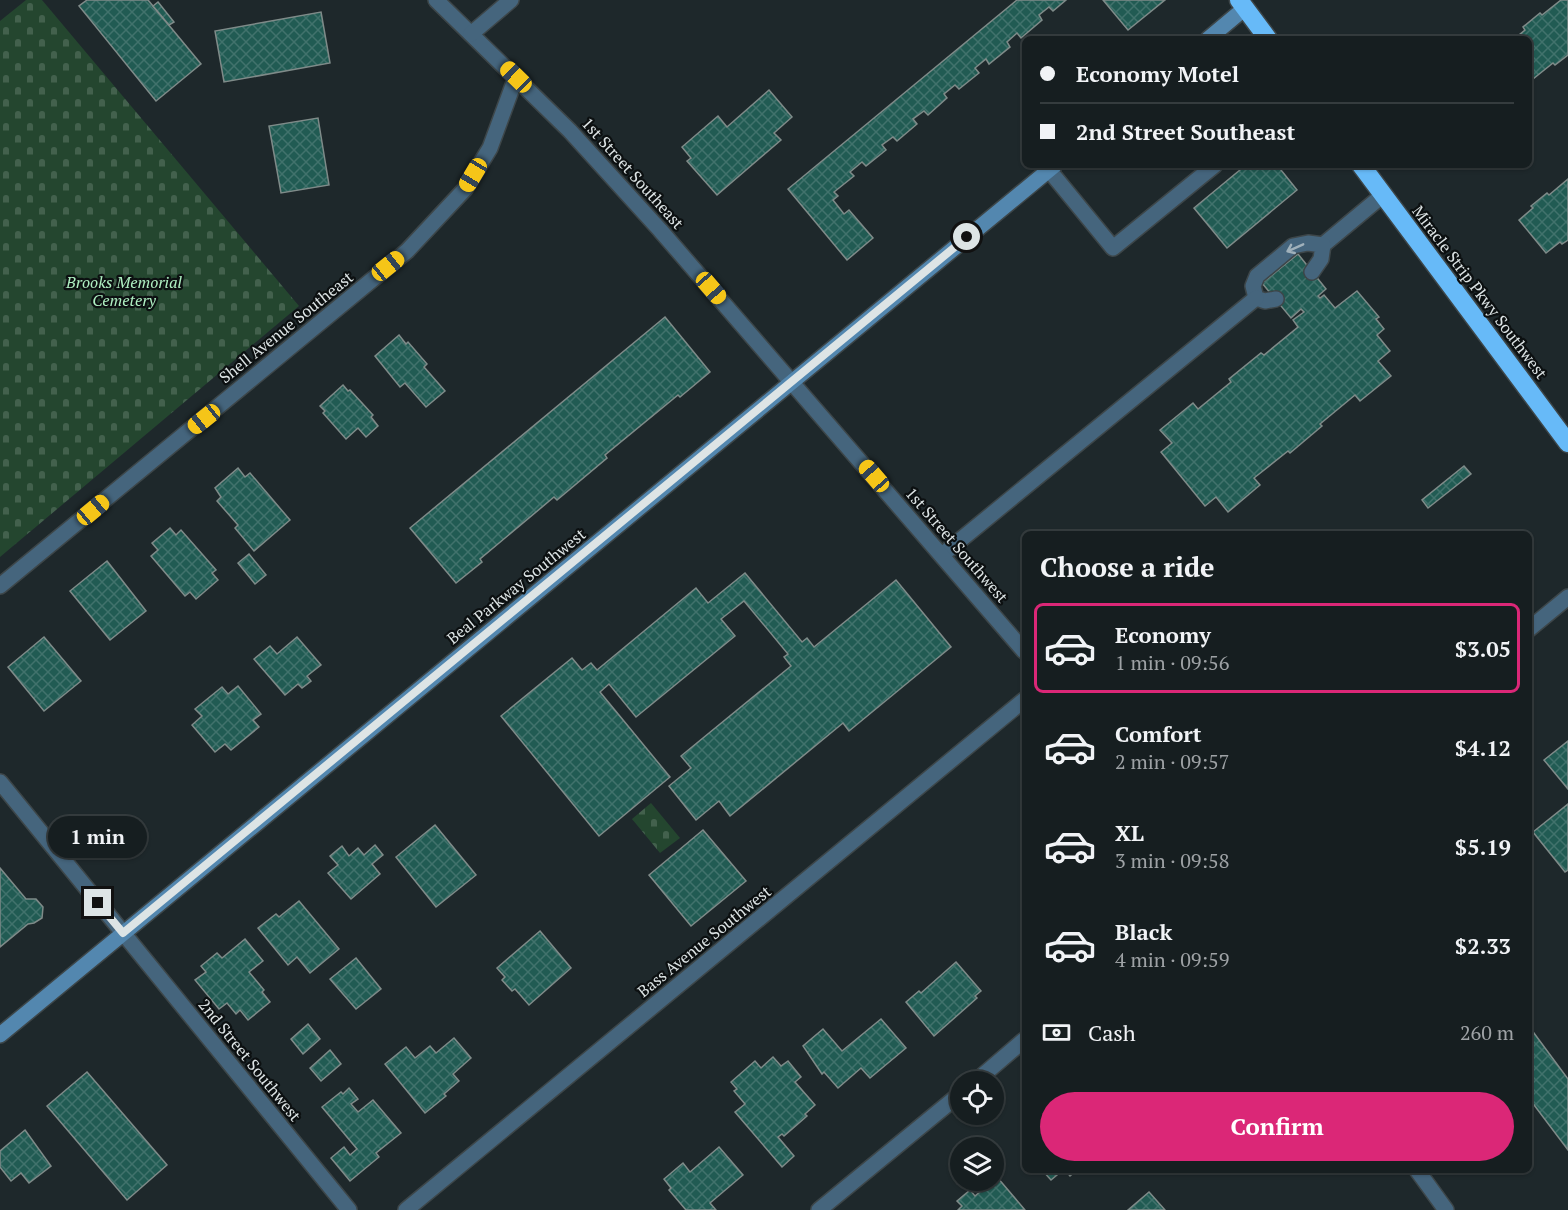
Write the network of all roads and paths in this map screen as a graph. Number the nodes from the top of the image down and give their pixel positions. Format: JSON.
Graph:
{"nodes":[{"id":1,"x":436,"y":0,"type":"edge"},
{"id":2,"x":511,"y":0,"type":"edge"},
{"id":3,"x":1246,"y":3,"type":"edge"},
{"id":4,"x":471,"y":34,"type":"junction"},
{"id":5,"x":1211,"y":36,"type":"edge"},
{"id":6,"x":1266,"y":36,"type":"edge"},
{"id":7,"x":516,"y":77,"type":"junction"},
{"id":8,"x":1052,"y":168,"type":"edge"},
{"id":9,"x":1211,"y":168,"type":"edge"},
{"id":10,"x":1363,"y":168,"type":"edge"},
{"id":11,"x":1383,"y":195,"type":"junction"},
{"id":12,"x":1323,"y":245,"type":"junction"},
{"id":13,"x":1312,"y":272,"type":"dead end"},
{"id":14,"x":1256,"y":298,"type":"junction"},
{"id":15,"x":1276,"y":300,"type":"dead end"},
{"id":16,"x":792,"y":382,"type":"junction"},
{"id":17,"x":1568,"y":443,"type":"edge"},
{"id":18,"x":942,"y":555,"type":"junction"},
{"id":19,"x":0,"y":586,"type":"edge"},
{"id":20,"x":1568,"y":597,"type":"edge"},
{"id":21,"x":1532,"y":627,"type":"edge"},
{"id":22,"x":1022,"y":649,"type":"edge"},
{"id":23,"x":1022,"y":702,"type":"edge"},
{"id":24,"x":0,"y":782,"type":"edge"},
{"id":25,"x":123,"y":933,"type":"junction"},
{"id":26,"x":0,"y":1035,"type":"edge"},
{"id":27,"x":1022,"y":1042,"type":"edge"},
{"id":28,"x":988,"y":1071,"type":"edge"},
{"id":29,"x":950,"y":1102,"type":"edge"},
{"id":30,"x":1419,"y":1173,"type":"edge"},
{"id":31,"x":349,"y":1210,"type":"edge"},
{"id":32,"x":405,"y":1210,"type":"edge"},
{"id":33,"x":819,"y":1210,"type":"edge"},
{"id":34,"x":1446,"y":1210,"type":"edge"}],
"edges":[{"from":1,"to":4,"type":"street","name":"1st Street Southeast"},
{"from":2,"to":4,"type":"street"},
{"from":3,"to":5,"type":"main road"},
{"from":3,"to":6,"type":"highway"},
{"from":4,"to":7,"type":"street","name":"1st Street Southeast"},
{"from":7,"to":16,"type":"street","name":"1st Street Southeast"},
{"from":7,"to":19,"type":"street","name":"Shell Avenue Southeast"},
{"from":8,"to":9,"type":"street"},
{"from":8,"to":16,"type":"main road","name":"Beal Parkway Southwest"},
{"from":10,"to":11,"type":"highway","name":"Miracle Strip Pkwy Southwest"},
{"from":11,"to":12,"type":"street"},
{"from":11,"to":17,"type":"highway","name":"Miracle Strip Pkwy Southwest"},
{"from":12,"to":13,"type":"street"},
{"from":12,"to":14,"type":"street","one_way":true},
{"from":14,"to":15,"type":"street"},
{"from":14,"to":18,"type":"street"},
{"from":16,"to":18,"type":"street","name":"1st Street Southwest"},
{"from":16,"to":25,"type":"main road","name":"Beal Parkway Southwest"},
{"from":18,"to":22,"type":"street","name":"1st Street Southwest"},
{"from":20,"to":21,"type":"street"},
{"from":23,"to":32,"type":"street","name":"Bass Avenue Southwest"},
{"from":24,"to":25,"type":"street","name":"2nd Street Southwest"},
{"from":25,"to":26,"type":"main road","name":"Beal Parkway Southwest"},
{"from":25,"to":31,"type":"street","name":"2nd Street Southwest"},
{"from":27,"to":28,"type":"street"},
{"from":29,"to":33,"type":"street"},
{"from":30,"to":34,"type":"street"}]}
